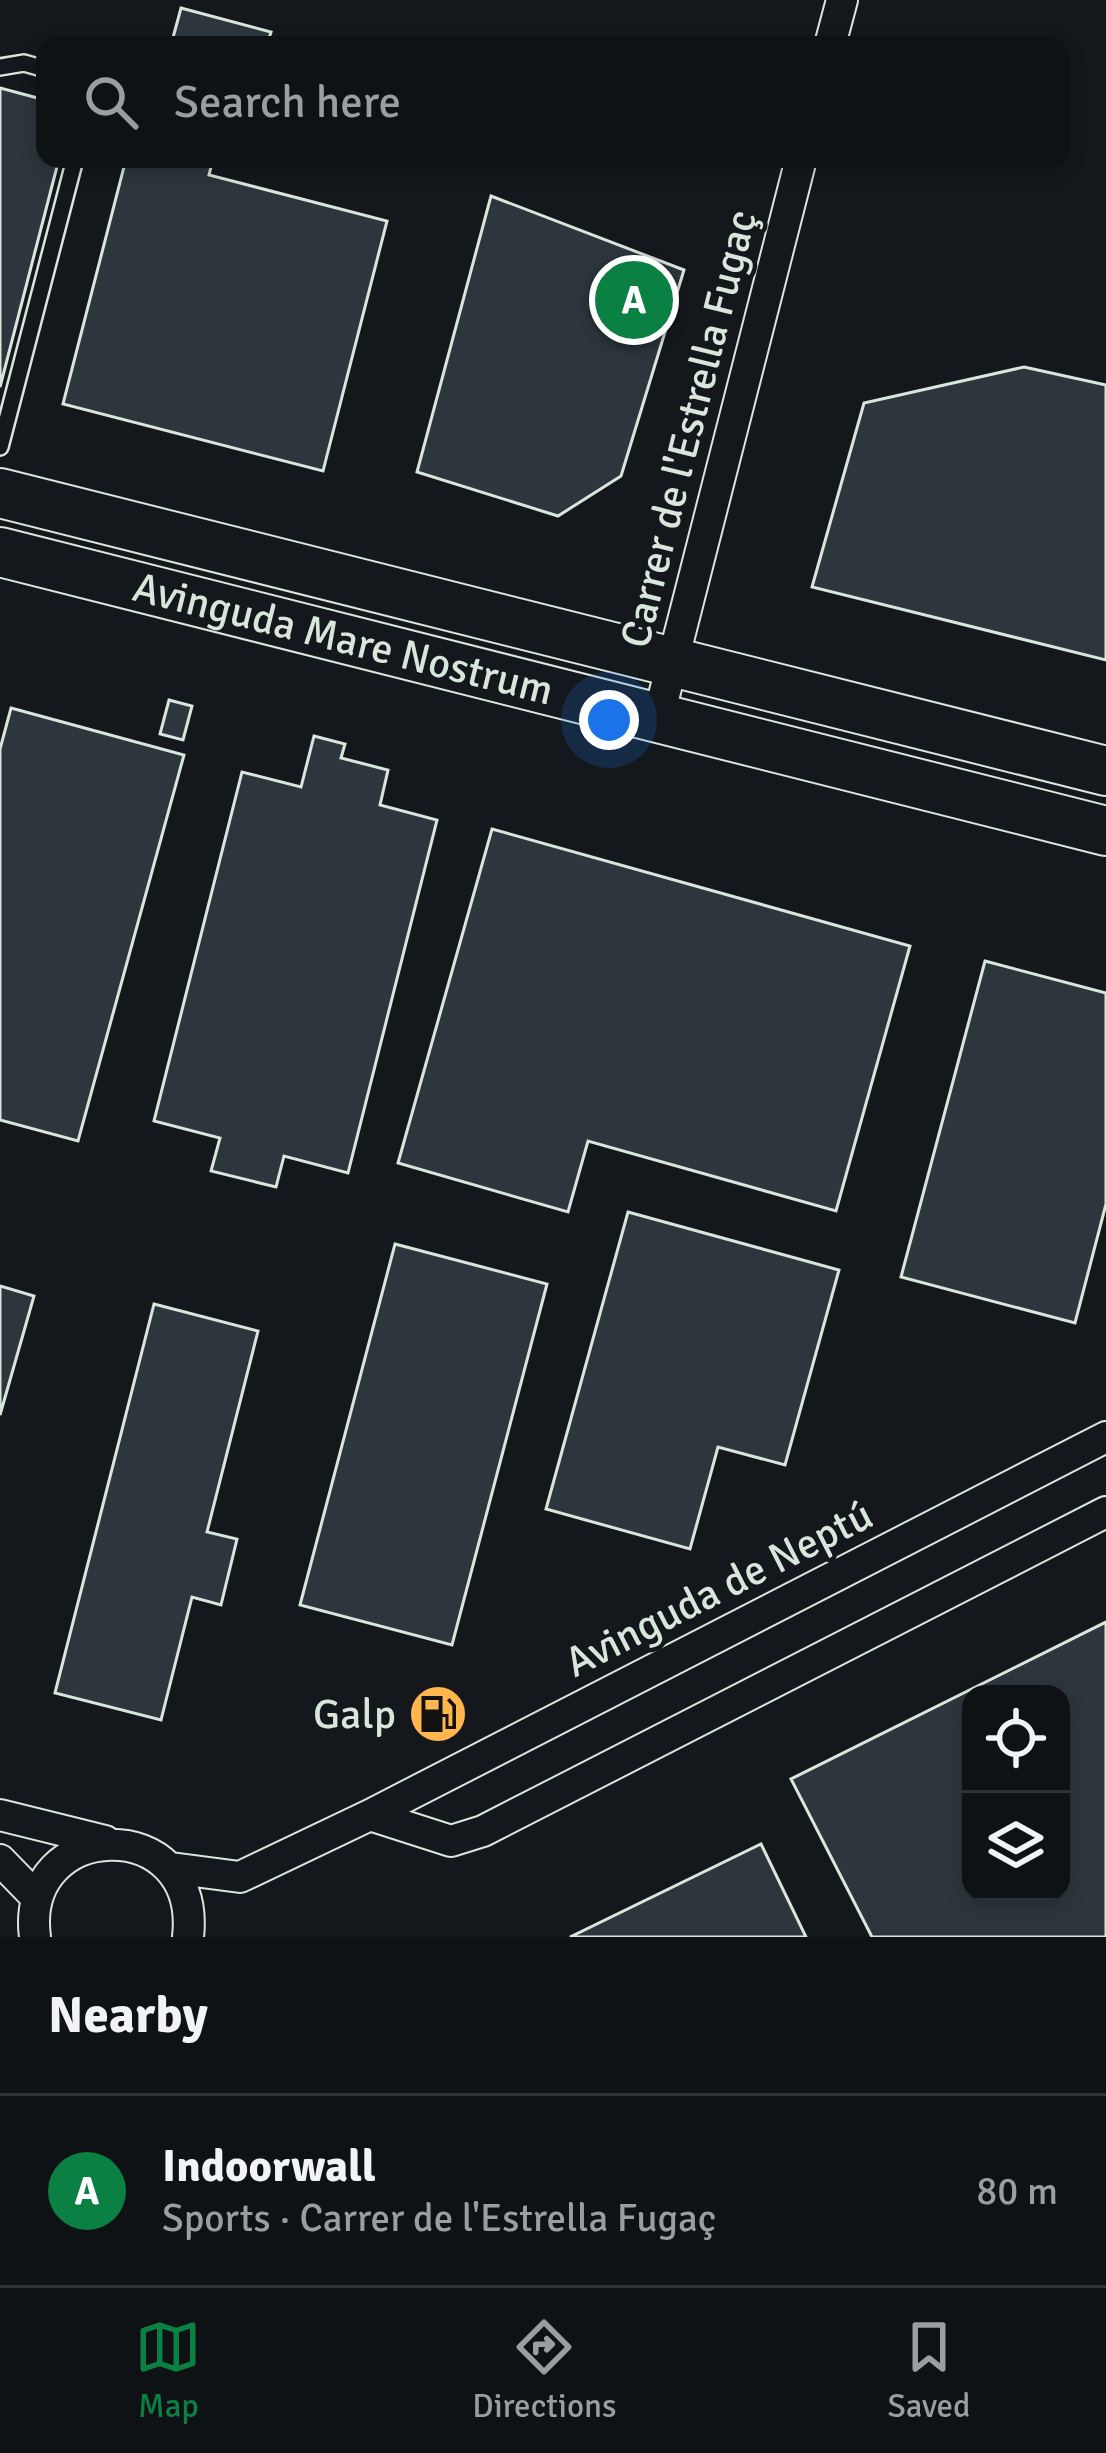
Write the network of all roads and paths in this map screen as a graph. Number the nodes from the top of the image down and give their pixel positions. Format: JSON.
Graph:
{"nodes":[{"id":1,"x":842,"y":0,"type":"edge"},
{"id":2,"x":832,"y":36,"type":"edge"},
{"id":3,"x":36,"y":66,"type":"edge"},
{"id":4,"x":0,"y":68,"type":"edge"},
{"id":5,"x":73,"y":168,"type":"edge"},
{"id":6,"x":799,"y":168,"type":"edge"},
{"id":7,"x":0,"y":446,"type":"edge"},
{"id":8,"x":0,"y":493,"type":"edge"},
{"id":9,"x":0,"y":552,"type":"edge"},
{"id":10,"x":674,"y":662,"type":"junction"},
{"id":11,"x":658,"y":718,"type":"junction"},
{"id":12,"x":1106,"y":771,"type":"edge"},
{"id":13,"x":1106,"y":831,"type":"edge"},
{"id":14,"x":1106,"y":1437,"type":"edge"},
{"id":15,"x":1106,"y":1512,"type":"edge"},
{"id":16,"x":0,"y":1815,"type":"edge"},
{"id":17,"x":370,"y":1815,"type":"junction"},
{"id":18,"x":110,"y":1843,"type":"junction"},
{"id":19,"x":0,"y":1860,"type":"edge"},
{"id":20,"x":170,"y":1868,"type":"junction"},
{"id":21,"x":37,"y":1898,"type":"junction"},
{"id":22,"x":35,"y":1937,"type":"edge"},
{"id":23,"x":188,"y":1937,"type":"edge"}],
"edges":[{"from":1,"to":2,"type":"street"},
{"from":3,"to":4,"type":"lane"},
{"from":5,"to":7,"type":"lane"},
{"from":6,"to":10,"type":"street","name":"Carrer de l'Estrella Fugaç"},
{"from":8,"to":10,"type":"main road","name":"Avinguda Mare Nostrum"},
{"from":9,"to":11,"type":"main road","name":"Avinguda Mare Nostrum"},
{"from":10,"to":11,"type":"street","name":"Carrer de l'Estrella Fugaç"},
{"from":10,"to":12,"type":"main road","name":"Avinguda Mare Nostrum"},
{"from":11,"to":13,"type":"main road","name":"Avinguda Mare Nostrum"},
{"from":14,"to":17,"type":"street","name":"Avinguda de Neptú"},
{"from":15,"to":17,"type":"street"},
{"from":16,"to":18,"type":"street","name":"Avinguda de Neptú"},
{"from":17,"to":20,"type":"street","name":"Avinguda de Neptú"},
{"from":18,"to":20,"type":"street","name":"Avinguda de Neptú"},
{"from":18,"to":21,"type":"street"},
{"from":19,"to":21,"type":"street"},
{"from":20,"to":23,"type":"street"},
{"from":21,"to":22,"type":"street"}]}
